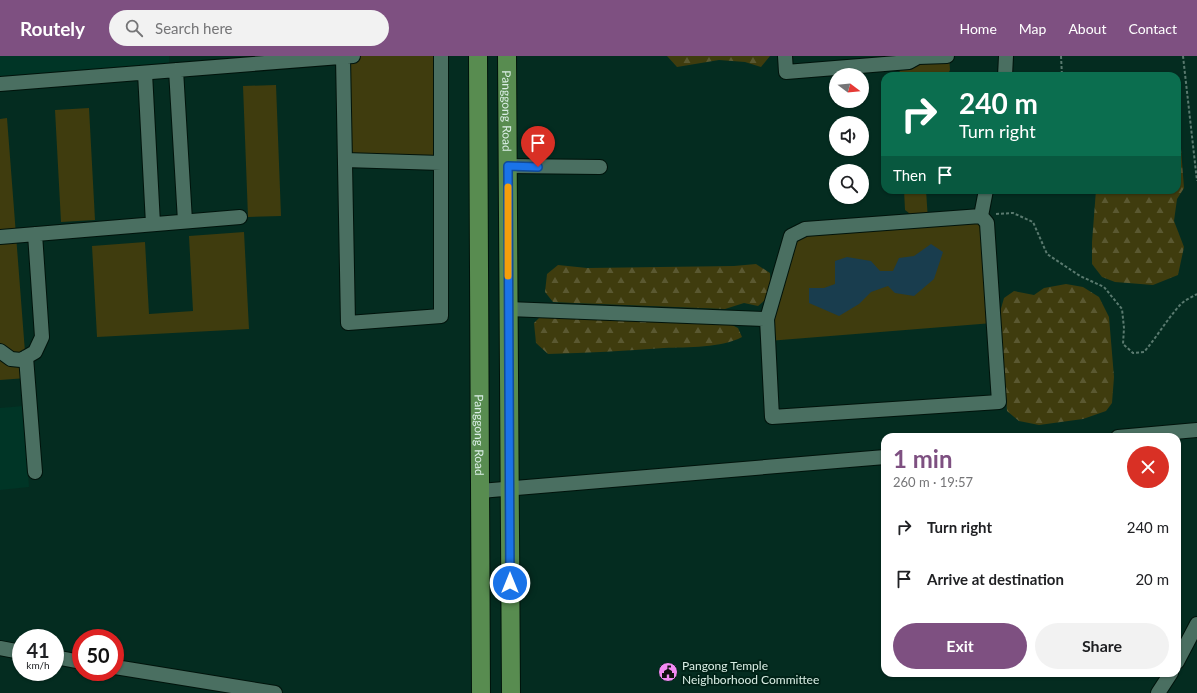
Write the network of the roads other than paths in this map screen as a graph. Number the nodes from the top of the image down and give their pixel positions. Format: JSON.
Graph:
{"nodes":[{"id":1,"x":348,"y":56,"type":"edge"},
{"id":2,"x":441,"y":56,"type":"edge"},
{"id":3,"x":478,"y":56,"type":"edge"},
{"id":4,"x":507,"y":56,"type":"edge"},
{"id":5,"x":785,"y":56,"type":"edge"},
{"id":6,"x":948,"y":56,"type":"edge"},
{"id":7,"x":1006,"y":56,"type":"edge"},
{"id":8,"x":176,"y":70,"type":"junction"},
{"id":9,"x":1005,"y":72,"type":"edge"},
{"id":10,"x":145,"y":73,"type":"junction"},
{"id":11,"x":0,"y":84,"type":"edge"},
{"id":12,"x":345,"y":160,"type":"junction"},
{"id":13,"x":441,"y":162,"type":"junction"},
{"id":14,"x":508,"y":166,"type":"junction"},
{"id":15,"x":600,"y":167,"type":"dead end"},
{"id":16,"x":985,"y":194,"type":"edge"},
{"id":17,"x":981,"y":216,"type":"junction"},
{"id":18,"x":240,"y":217,"type":"dead end"},
{"id":19,"x":185,"y":221,"type":"junction"},
{"id":20,"x":153,"y":224,"type":"junction"},
{"id":21,"x":35,"y":234,"type":"junction"},
{"id":22,"x":0,"y":237,"type":"edge"},
{"id":23,"x":508,"y":309,"type":"junction"},
{"id":24,"x":767,"y":319,"type":"junction"},
{"id":25,"x":0,"y":350,"type":"edge"},
{"id":26,"x":26,"y":357,"type":"junction"},
{"id":27,"x":1197,"y":430,"type":"edge"},
{"id":28,"x":1163,"y":433,"type":"edge"},
{"id":29,"x":881,"y":457,"type":"edge"},
{"id":30,"x":35,"y":472,"type":"dead end"},
{"id":31,"x":509,"y":489,"type":"junction"},
{"id":32,"x":480,"y":491,"type":"junction"},
{"id":33,"x":1197,"y":624,"type":"edge"},
{"id":34,"x":0,"y":648,"type":"edge"},
{"id":35,"x":12,"y":650,"type":"edge"},
{"id":36,"x":1181,"y":654,"type":"edge"},
{"id":37,"x":124,"y":668,"type":"edge"},
{"id":38,"x":1168,"y":677,"type":"edge"},
{"id":39,"x":275,"y":693,"type":"edge"},
{"id":40,"x":481,"y":693,"type":"edge"},
{"id":41,"x":511,"y":693,"type":"edge"},
{"id":42,"x":1158,"y":693,"type":"edge"}],
"edges":[{"from":1,"to":8,"type":"street"},
{"from":1,"to":12,"type":"street"},
{"from":2,"to":13,"type":"street"},
{"from":3,"to":32,"type":"main road","name":"Panggong Road"},
{"from":4,"to":14,"type":"main road","name":"Panggong Road"},
{"from":5,"to":6,"type":"street"},
{"from":7,"to":9,"type":"street"},
{"from":8,"to":10,"type":"street"},
{"from":8,"to":19,"type":"street"},
{"from":10,"to":11,"type":"street"},
{"from":10,"to":20,"type":"street"},
{"from":12,"to":13,"type":"street"},
{"from":12,"to":13,"type":"street"},
{"from":14,"to":15,"type":"street"},
{"from":14,"to":23,"type":"main road","name":"Panggong Road"},
{"from":16,"to":17,"type":"street"},
{"from":17,"to":24,"type":"street"},
{"from":17,"to":24,"type":"street"},
{"from":18,"to":19,"type":"street"},
{"from":19,"to":20,"type":"street"},
{"from":20,"to":21,"type":"street"},
{"from":21,"to":22,"type":"street"},
{"from":21,"to":26,"type":"street"},
{"from":23,"to":24,"type":"street"},
{"from":23,"to":31,"type":"main road","name":"Panggong Road"},
{"from":25,"to":26,"type":"street"},
{"from":26,"to":30,"type":"street"},
{"from":27,"to":28,"type":"street"},
{"from":29,"to":31,"type":"street"},
{"from":31,"to":32,"type":"street"},
{"from":31,"to":41,"type":"main road","name":"Panggong Road"},
{"from":32,"to":40,"type":"main road","name":"Panggong Road"},
{"from":33,"to":36,"type":"street"},
{"from":34,"to":35,"type":"street"},
{"from":37,"to":39,"type":"street"},
{"from":38,"to":42,"type":"street"}]}
